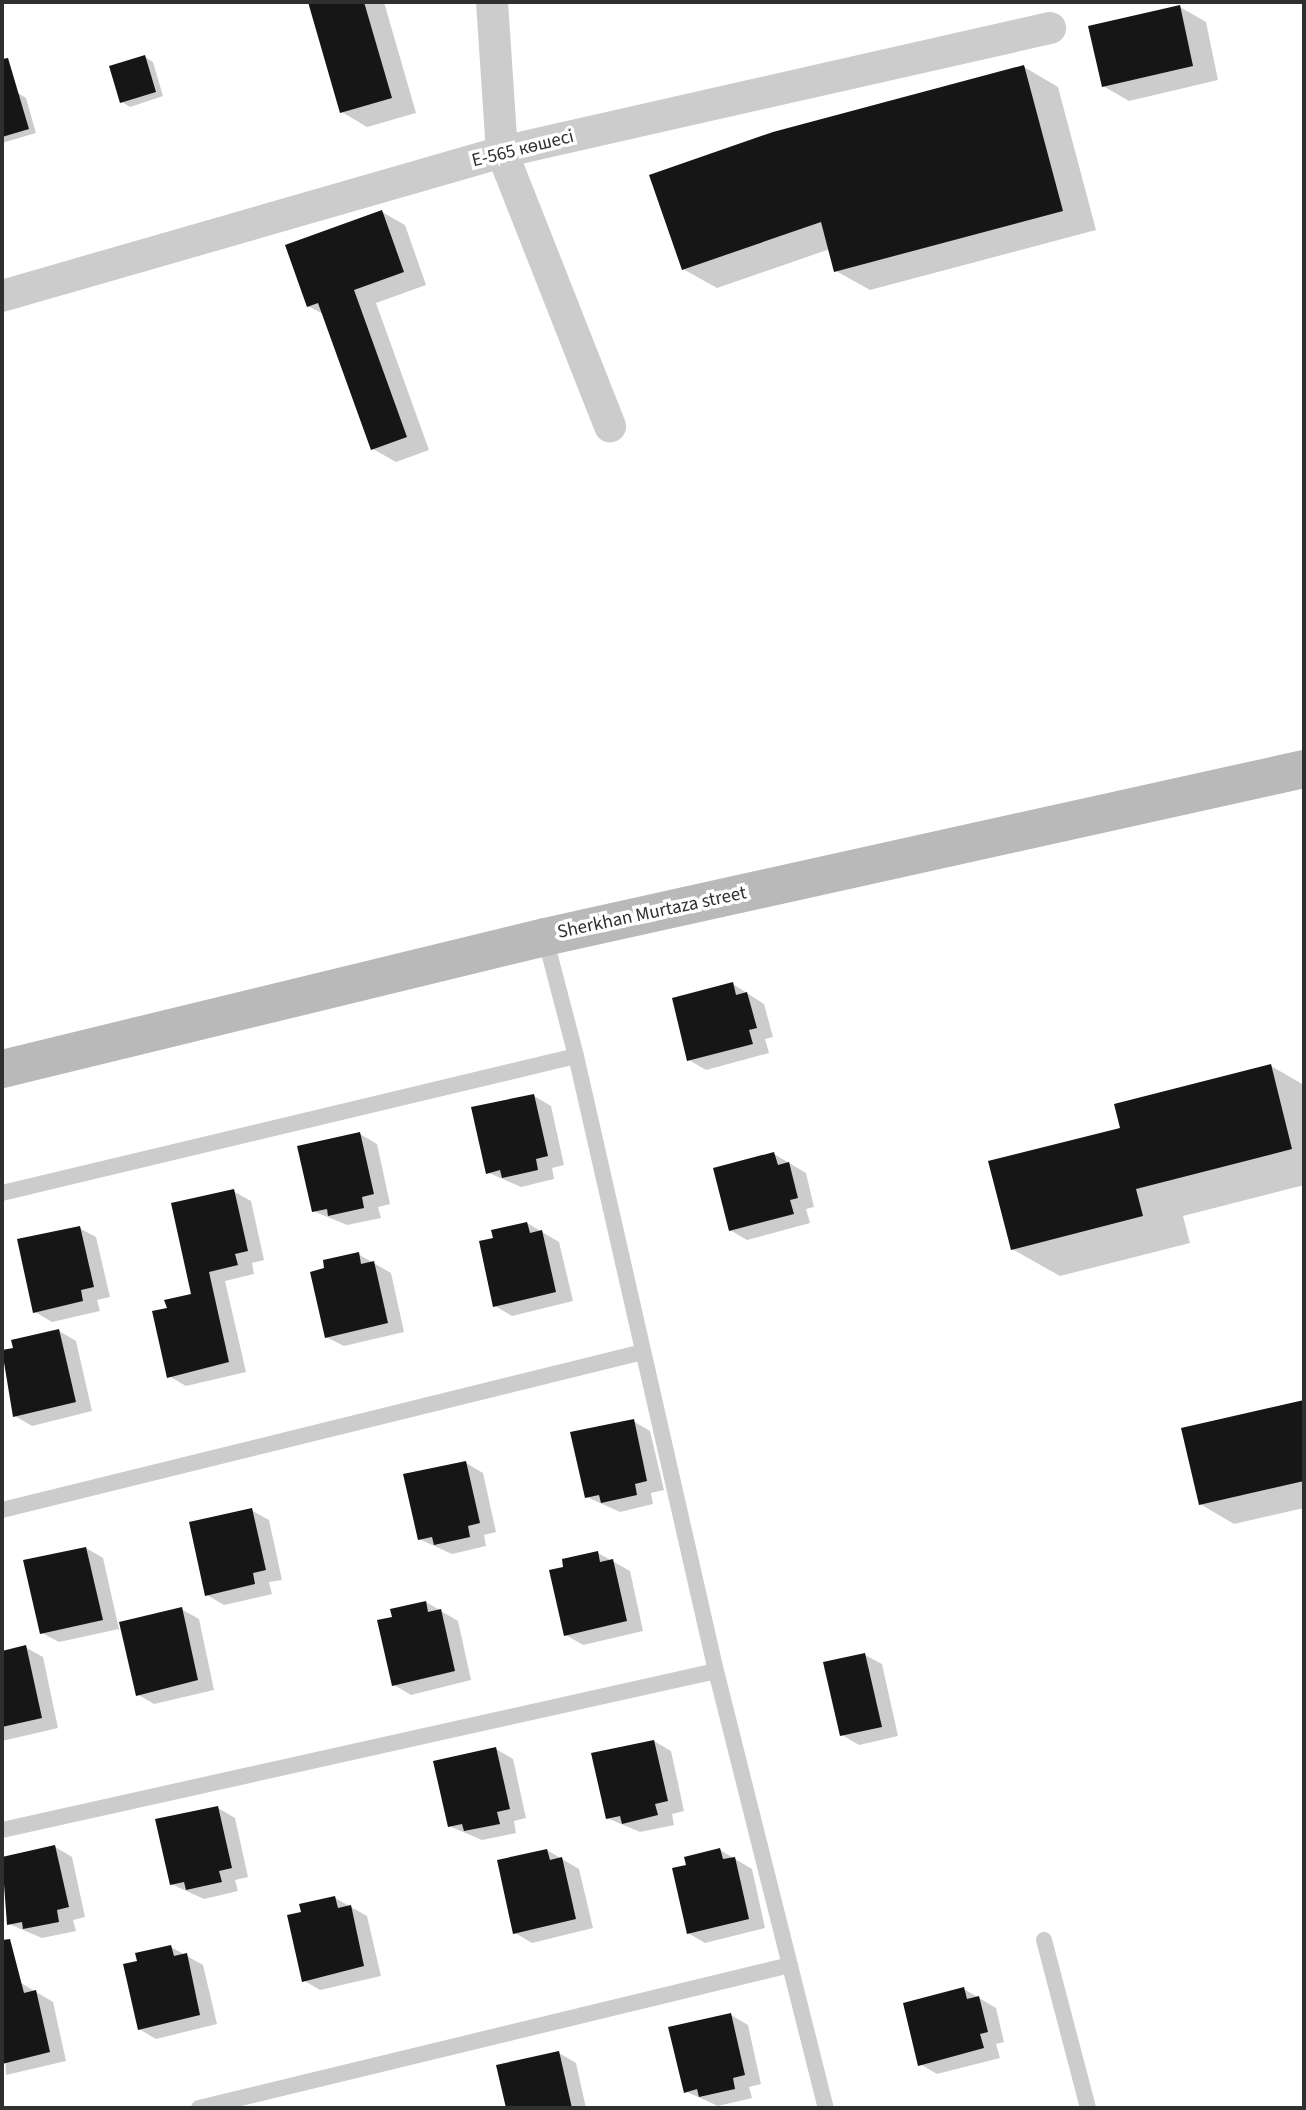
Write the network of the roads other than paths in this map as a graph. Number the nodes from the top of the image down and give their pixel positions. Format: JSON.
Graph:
{"nodes":[{"id":1,"x":492,"y":2,"type":"edge"},
{"id":2,"x":1050,"y":27,"type":"dead end"},
{"id":3,"x":502,"y":152,"type":"junction"},
{"id":4,"x":2,"y":296,"type":"edge"},
{"id":5,"x":610,"y":426,"type":"dead end"},
{"id":6,"x":1304,"y":769,"type":"edge"},
{"id":7,"x":545,"y":937,"type":"junction"},
{"id":8,"x":576,"y":1056,"type":"junction"},
{"id":9,"x":2,"y":1069,"type":"edge"},
{"id":10,"x":2,"y":1193,"type":"edge"},
{"id":11,"x":643,"y":1352,"type":"junction"},
{"id":12,"x":2,"y":1510,"type":"edge"},
{"id":13,"x":716,"y":1671,"type":"junction"},
{"id":14,"x":2,"y":1829,"type":"edge"},
{"id":15,"x":1044,"y":1940,"type":"dead end"},
{"id":16,"x":790,"y":1965,"type":"junction"},
{"id":17,"x":199,"y":2108,"type":"edge"},
{"id":18,"x":825,"y":2108,"type":"edge"},
{"id":19,"x":1088,"y":2108,"type":"edge"}],
"edges":[{"from":1,"to":3,"type":"street"},
{"from":2,"to":3,"type":"street","name":"Е-565 көшесі"},
{"from":3,"to":4,"type":"street","name":"Е-565 көшесі"},
{"from":3,"to":5,"type":"street"},
{"from":6,"to":7,"type":"main road","name":"Sherkhan Murtaza street"},
{"from":7,"to":8,"type":"lane"},
{"from":7,"to":9,"type":"main road","name":"Sherkhan Murtaza street"},
{"from":8,"to":10,"type":"lane"},
{"from":8,"to":11,"type":"lane"},
{"from":11,"to":12,"type":"lane"},
{"from":11,"to":13,"type":"lane"},
{"from":13,"to":14,"type":"lane"},
{"from":13,"to":16,"type":"lane"},
{"from":15,"to":19,"type":"lane"},
{"from":16,"to":17,"type":"lane"},
{"from":16,"to":18,"type":"lane"}]}
